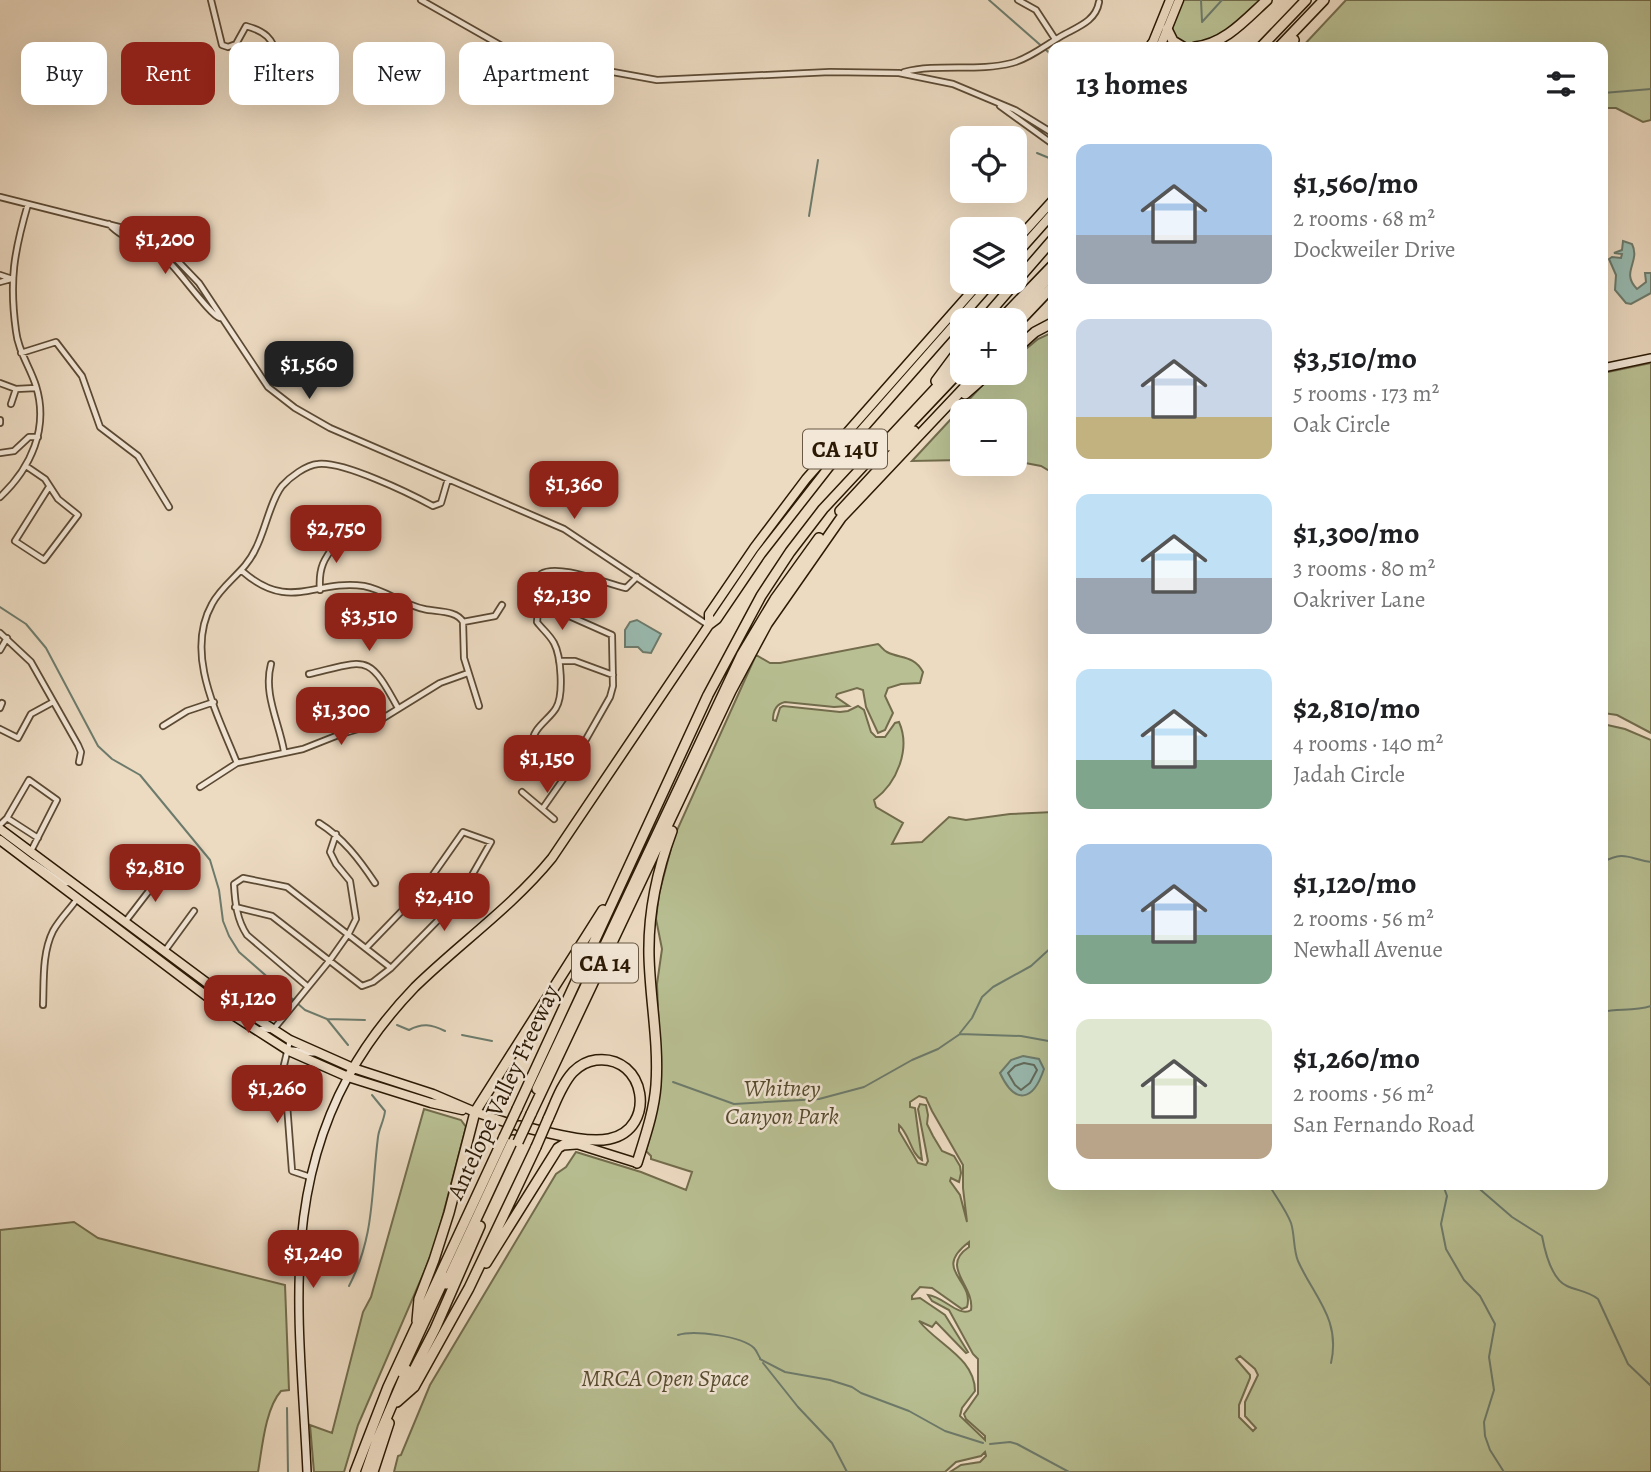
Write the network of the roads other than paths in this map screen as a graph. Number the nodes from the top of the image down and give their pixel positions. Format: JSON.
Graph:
{"nodes":[{"id":1,"x":211,"y":0,"type":"edge"},
{"id":2,"x":421,"y":0,"type":"edge"},
{"id":3,"x":1018,"y":0,"type":"edge"},
{"id":4,"x":1170,"y":0,"type":"edge"},
{"id":5,"x":1179,"y":0,"type":"edge"},
{"id":6,"x":1267,"y":0,"type":"edge"},
{"id":7,"x":1306,"y":0,"type":"edge"},
{"id":8,"x":1313,"y":0,"type":"edge"},
{"id":9,"x":1324,"y":0,"type":"edge"},
{"id":10,"x":1331,"y":0,"type":"edge"},
{"id":11,"x":1099,"y":2,"type":"dead end"},
{"id":12,"x":1167,"y":29,"type":"junction"},
{"id":13,"x":1055,"y":39,"type":"junction"},
{"id":14,"x":237,"y":42,"type":"edge"},
{"id":15,"x":272,"y":42,"type":"edge"},
{"id":16,"x":1050,"y":42,"type":"edge"},
{"id":17,"x":1157,"y":42,"type":"edge"},
{"id":18,"x":1158,"y":42,"type":"edge"},
{"id":19,"x":1175,"y":42,"type":"edge"},
{"id":20,"x":1216,"y":42,"type":"edge"},
{"id":21,"x":1266,"y":42,"type":"edge"},
{"id":22,"x":1273,"y":42,"type":"edge"},
{"id":23,"x":1284,"y":42,"type":"edge"},
{"id":24,"x":1293,"y":42,"type":"edge"},
{"id":25,"x":1048,"y":43,"type":"edge"},
{"id":26,"x":229,"y":47,"type":"edge"},
{"id":27,"x":940,"y":67,"type":"junction"},
{"id":28,"x":900,"y":73,"type":"junction"},
{"id":29,"x":938,"y":80,"type":"junction"},
{"id":30,"x":994,"y":102,"type":"junction"},
{"id":31,"x":1048,"y":130,"type":"edge"},
{"id":32,"x":1048,"y":141,"type":"edge"},
{"id":33,"x":0,"y":197,"type":"edge"},
{"id":34,"x":28,"y":204,"type":"junction"},
{"id":35,"x":1048,"y":206,"type":"edge"},
{"id":36,"x":1048,"y":219,"type":"edge"},
{"id":37,"x":1027,"y":229,"type":"edge"},
{"id":38,"x":1027,"y":242,"type":"edge"},
{"id":39,"x":1048,"y":245,"type":"edge"},
{"id":40,"x":1048,"y":270,"type":"edge"},
{"id":41,"x":0,"y":275,"type":"edge"},
{"id":42,"x":12,"y":279,"type":"junction"},
{"id":43,"x":1048,"y":279,"type":"edge"},
{"id":44,"x":0,"y":282,"type":"edge"},
{"id":45,"x":1048,"y":291,"type":"edge"},
{"id":46,"x":969,"y":294,"type":"edge"},
{"id":47,"x":981,"y":294,"type":"edge"},
{"id":48,"x":1048,"y":299,"type":"edge"},
{"id":49,"x":993,"y":308,"type":"edge"},
{"id":50,"x":1012,"y":308,"type":"edge"},
{"id":51,"x":1020,"y":308,"type":"edge"},
{"id":52,"x":1027,"y":313,"type":"edge"},
{"id":53,"x":1027,"y":321,"type":"edge"},
{"id":54,"x":1048,"y":325,"type":"edge"},
{"id":55,"x":1027,"y":339,"type":"edge"},
{"id":56,"x":21,"y":353,"type":"junction"},
{"id":57,"x":1651,"y":358,"type":"edge"},
{"id":58,"x":950,"y":361,"type":"edge"},
{"id":59,"x":1608,"y":367,"type":"edge"},
{"id":60,"x":950,"y":372,"type":"edge"},
{"id":61,"x":950,"y":382,"type":"edge"},
{"id":62,"x":0,"y":383,"type":"edge"},
{"id":63,"x":960,"y":385,"type":"edge"},
{"id":64,"x":967,"y":385,"type":"edge"},
{"id":65,"x":975,"y":385,"type":"edge"},
{"id":66,"x":36,"y":387,"type":"junction"},
{"id":67,"x":16,"y":389,"type":"junction"},
{"id":68,"x":931,"y":393,"type":"junction"},
{"id":69,"x":11,"y":404,"type":"dead end"},
{"id":70,"x":944,"y":409,"type":"junction"},
{"id":71,"x":38,"y":438,"type":"junction"},
{"id":72,"x":0,"y":453,"type":"edge"},
{"id":73,"x":26,"y":466,"type":"junction"},
{"id":74,"x":448,"y":479,"type":"junction"},
{"id":75,"x":49,"y":486,"type":"junction"},
{"id":76,"x":0,"y":497,"type":"edge"},
{"id":77,"x":169,"y":507,"type":"dead end"},
{"id":78,"x":341,"y":536,"type":"dead end"},
{"id":79,"x":242,"y":571,"type":"junction"},
{"id":80,"x":637,"y":577,"type":"junction"},
{"id":81,"x":320,"y":590,"type":"junction"},
{"id":82,"x":762,"y":601,"type":"junction"},
{"id":83,"x":540,"y":603,"type":"junction"},
{"id":84,"x":502,"y":605,"type":"dead end"},
{"id":85,"x":766,"y":620,"type":"junction"},
{"id":86,"x":463,"y":622,"type":"junction"},
{"id":87,"x":709,"y":625,"type":"junction"},
{"id":88,"x":0,"y":633,"type":"edge"},
{"id":89,"x":7,"y":638,"type":"junction"},
{"id":90,"x":0,"y":650,"type":"edge"},
{"id":91,"x":739,"y":653,"type":"junction"},
{"id":92,"x":559,"y":661,"type":"junction"},
{"id":93,"x":271,"y":664,"type":"dead end"},
{"id":94,"x":468,"y":673,"type":"junction"},
{"id":95,"x":309,"y":674,"type":"dead end"},
{"id":96,"x":613,"y":675,"type":"junction"},
{"id":97,"x":53,"y":702,"type":"junction"},
{"id":98,"x":214,"y":702,"type":"junction"},
{"id":99,"x":479,"y":706,"type":"dead end"},
{"id":100,"x":398,"y":708,"type":"junction"},
{"id":101,"x":163,"y":726,"type":"dead end"},
{"id":102,"x":0,"y":729,"type":"edge"},
{"id":103,"x":284,"y":751,"type":"junction"},
{"id":104,"x":79,"y":762,"type":"dead end"},
{"id":105,"x":236,"y":763,"type":"junction"},
{"id":106,"x":567,"y":772,"type":"junction"},
{"id":107,"x":200,"y":787,"type":"dead end"},
{"id":108,"x":523,"y":792,"type":"dead end"},
{"id":109,"x":543,"y":808,"type":"junction"},
{"id":110,"x":676,"y":810,"type":"junction"},
{"id":111,"x":7,"y":818,"type":"junction"},
{"id":112,"x":554,"y":819,"type":"dead end"},
{"id":113,"x":319,"y":823,"type":"dead end"},
{"id":114,"x":0,"y":827,"type":"edge"},
{"id":115,"x":336,"y":834,"type":"junction"},
{"id":116,"x":38,"y":838,"type":"junction"},
{"id":117,"x":0,"y":840,"type":"edge"},
{"id":118,"x":30,"y":856,"type":"junction"},
{"id":119,"x":165,"y":870,"type":"dead end"},
{"id":120,"x":623,"y":879,"type":"junction"},
{"id":121,"x":375,"y":883,"type":"dead end"},
{"id":122,"x":78,"y":898,"type":"junction"},
{"id":123,"x":235,"y":907,"type":"junction"},
{"id":124,"x":109,"y":911,"type":"junction"},
{"id":125,"x":194,"y":911,"type":"dead end"},
{"id":126,"x":124,"y":922,"type":"junction"},
{"id":127,"x":132,"y":933,"type":"junction"},
{"id":128,"x":349,"y":933,"type":"junction"},
{"id":129,"x":367,"y":947,"type":"junction"},
{"id":130,"x":164,"y":952,"type":"junction"},
{"id":131,"x":330,"y":960,"type":"junction"},
{"id":132,"x":391,"y":968,"type":"junction"},
{"id":133,"x":307,"y":986,"type":"junction"},
{"id":134,"x":43,"y":1005,"type":"dead end"},
{"id":135,"x":225,"y":1010,"type":"junction"},
{"id":136,"x":273,"y":1030,"type":"junction"},
{"id":137,"x":290,"y":1040,"type":"junction"},
{"id":138,"x":289,"y":1051,"type":"junction"},
{"id":139,"x":316,"y":1052,"type":"junction"},
{"id":140,"x":353,"y":1068,"type":"junction"},
{"id":141,"x":348,"y":1077,"type":"junction"},
{"id":142,"x":475,"y":1112,"type":"junction"},
{"id":143,"x":524,"y":1112,"type":"junction"},
{"id":144,"x":519,"y":1126,"type":"junction"},
{"id":145,"x":511,"y":1139,"type":"junction"},
{"id":146,"x":576,"y":1144,"type":"junction"},
{"id":147,"x":637,"y":1163,"type":"joint"},
{"id":148,"x":310,"y":1177,"type":"junction"},
{"id":149,"x":469,"y":1287,"type":"junction"},
{"id":150,"x":417,"y":1321,"type":"junction"},
{"id":151,"x":397,"y":1402,"type":"junction"},
{"id":152,"x":307,"y":1472,"type":"edge"},
{"id":153,"x":355,"y":1472,"type":"edge"},
{"id":154,"x":364,"y":1472,"type":"edge"},
{"id":155,"x":373,"y":1472,"type":"edge"}],
"edges":[{"from":1,"to":26,"type":"street"},
{"from":2,"to":28,"type":"street"},
{"from":3,"to":13,"type":"street"},
{"from":4,"to":17,"type":"main road"},
{"from":5,"to":12,"type":"main road"},
{"from":6,"to":20,"type":"highway"},
{"from":7,"to":21,"type":"highway"},
{"from":8,"to":22,"type":"highway"},
{"from":9,"to":23,"type":"highway"},
{"from":10,"to":24,"type":"highway"},
{"from":11,"to":13,"type":"street"},
{"from":12,"to":18,"type":"main road"},
{"from":12,"to":19,"type":"highway"},
{"from":13,"to":16,"type":"street"},
{"from":14,"to":15,"type":"street"},
{"from":25,"to":27,"type":"street"},
{"from":27,"to":28,"type":"street"},
{"from":27,"to":29,"type":"street"},
{"from":28,"to":29,"type":"street"},
{"from":29,"to":30,"type":"street"},
{"from":30,"to":31,"type":"street"},
{"from":30,"to":32,"type":"street"},
{"from":33,"to":34,"type":"street"},
{"from":34,"to":42,"type":"street"},
{"from":34,"to":74,"type":"street"},
{"from":35,"to":37,"type":"main road"},
{"from":36,"to":38,"type":"main road"},
{"from":39,"to":49,"type":"highway"},
{"from":40,"to":50,"type":"highway"},
{"from":41,"to":42,"type":"street"},
{"from":42,"to":44,"type":"street"},
{"from":42,"to":56,"type":"street"},
{"from":43,"to":51,"type":"highway"},
{"from":45,"to":52,"type":"highway"},
{"from":46,"to":87,"type":"main road","number":"CA 14U"},
{"from":47,"to":87,"type":"main road","number":"CA 14U"},
{"from":48,"to":53,"type":"highway"},
{"from":54,"to":55,"type":"highway"},
{"from":56,"to":66,"type":"street"},
{"from":56,"to":77,"type":"street"},
{"from":57,"to":59,"type":"main road"},
{"from":58,"to":68,"type":"highway"},
{"from":60,"to":68,"type":"highway","name":"Antelope Valley Freeway","number":"CA 14"},
{"from":61,"to":82,"type":"highway"},
{"from":62,"to":67,"type":"street"},
{"from":63,"to":85,"type":"highway"},
{"from":64,"to":70,"type":"highway","name":"Antelope Valley Freeway","number":"CA 14"},
{"from":65,"to":70,"type":"highway"},
{"from":66,"to":67,"type":"street"},
{"from":66,"to":71,"type":"street"},
{"from":67,"to":69,"type":"street"},
{"from":68,"to":82,"type":"highway","name":"Antelope Valley Freeway","number":"CA 14"},
{"from":70,"to":85,"type":"highway","name":"Antelope Valley Freeway","number":"CA 14"},
{"from":71,"to":72,"type":"street"},
{"from":71,"to":73,"type":"street"},
{"from":73,"to":75,"type":"street"},
{"from":73,"to":76,"type":"street"},
{"from":74,"to":79,"type":"street"},
{"from":74,"to":80,"type":"street"},
{"from":75,"to":75,"type":"street"},
{"from":78,"to":81,"type":"street"},
{"from":79,"to":81,"type":"street"},
{"from":79,"to":98,"type":"street"},
{"from":80,"to":83,"type":"street"},
{"from":80,"to":87,"type":"street"},
{"from":81,"to":86,"type":"street"},
{"from":82,"to":91,"type":"highway","name":"Antelope Valley Freeway","number":"CA 14"},
{"from":83,"to":92,"type":"street"},
{"from":83,"to":96,"type":"street"},
{"from":84,"to":86,"type":"street"},
{"from":85,"to":91,"type":"highway","name":"Antelope Valley Freeway","number":"CA 14"},
{"from":86,"to":94,"type":"street"},
{"from":87,"to":140,"type":"main road","number":"CA 14U"},
{"from":88,"to":89,"type":"street"},
{"from":89,"to":90,"type":"street"},
{"from":89,"to":97,"type":"street"},
{"from":91,"to":110,"type":"highway","name":"Antelope Valley Freeway","number":"CA 14"},
{"from":91,"to":120,"type":"highway","name":"Antelope Valley Freeway","number":"CA 14"},
{"from":91,"to":143,"type":"highway"},
{"from":92,"to":96,"type":"street"},
{"from":92,"to":106,"type":"street"},
{"from":93,"to":103,"type":"street"},
{"from":94,"to":99,"type":"street"},
{"from":94,"to":100,"type":"street"},
{"from":95,"to":100,"type":"street"},
{"from":96,"to":106,"type":"street"},
{"from":97,"to":102,"type":"street"},
{"from":97,"to":104,"type":"street"},
{"from":98,"to":101,"type":"street"},
{"from":98,"to":105,"type":"street"},
{"from":100,"to":103,"type":"street"},
{"from":103,"to":105,"type":"street"},
{"from":105,"to":107,"type":"street"},
{"from":106,"to":109,"type":"street"},
{"from":108,"to":109,"type":"street"},
{"from":109,"to":112,"type":"street"},
{"from":110,"to":143,"type":"highway","name":"Antelope Valley Freeway","number":"CA 14"},
{"from":110,"to":147,"type":"highway"},
{"from":111,"to":114,"type":"street"},
{"from":111,"to":116,"type":"street"},
{"from":111,"to":116,"type":"street"},
{"from":113,"to":115,"type":"street"},
{"from":114,"to":118,"type":"main road"},
{"from":115,"to":121,"type":"street"},
{"from":115,"to":128,"type":"street"},
{"from":116,"to":118,"type":"street"},
{"from":117,"to":118,"type":"main road"},
{"from":118,"to":122,"type":"main road"},
{"from":118,"to":124,"type":"main road"},
{"from":119,"to":126,"type":"street"},
{"from":120,"to":142,"type":"highway"},
{"from":120,"to":143,"type":"highway","name":"Antelope Valley Freeway","number":"CA 14"},
{"from":122,"to":124,"type":"main road"},
{"from":122,"to":127,"type":"main road"},
{"from":122,"to":134,"type":"street"},
{"from":123,"to":128,"type":"street"},
{"from":123,"to":131,"type":"street"},
{"from":123,"to":133,"type":"street"},
{"from":124,"to":126,"type":"main road"},
{"from":125,"to":130,"type":"street"},
{"from":126,"to":127,"type":"main road"},
{"from":127,"to":130,"type":"main road"},
{"from":127,"to":135,"type":"main road"},
{"from":128,"to":129,"type":"street"},
{"from":128,"to":131,"type":"street"},
{"from":129,"to":132,"type":"street"},
{"from":129,"to":132,"type":"street"},
{"from":130,"to":136,"type":"main road"},
{"from":131,"to":132,"type":"street"},
{"from":131,"to":133,"type":"street"},
{"from":133,"to":136,"type":"street"},
{"from":135,"to":136,"type":"street"},
{"from":135,"to":138,"type":"main road"},
{"from":136,"to":137,"type":"main road"},
{"from":137,"to":138,"type":"street"},
{"from":137,"to":139,"type":"main road"},
{"from":138,"to":139,"type":"street"},
{"from":138,"to":141,"type":"main road"},
{"from":138,"to":148,"type":"street"},
{"from":139,"to":140,"type":"main road"},
{"from":140,"to":141,"type":"main road"},
{"from":140,"to":142,"type":"main road"},
{"from":141,"to":142,"type":"main road"},
{"from":141,"to":148,"type":"main road"},
{"from":142,"to":144,"type":"main road"},
{"from":142,"to":150,"type":"highway"},
{"from":143,"to":145,"type":"highway","name":"Antelope Valley Freeway","number":"CA 14","bridge":true},
{"from":143,"to":145,"type":"highway","name":"Antelope Valley Freeway","number":"CA 14","bridge":true},
{"from":144,"to":146,"type":"main road"},
{"from":144,"to":149,"type":"highway","bridge":true},
{"from":145,"to":150,"type":"highway","name":"Antelope Valley Freeway","number":"CA 14"},
{"from":145,"to":151,"type":"highway","name":"Antelope Valley Freeway","number":"CA 14"},
{"from":145,"to":154,"type":"highway"},
{"from":146,"to":147,"type":"main road"},
{"from":146,"to":149,"type":"highway"},
{"from":148,"to":152,"type":"main road"},
{"from":149,"to":151,"type":"highway"},
{"from":150,"to":153,"type":"highway","name":"Antelope Valley Freeway","number":"CA 14"},
{"from":151,"to":155,"type":"highway","name":"Antelope Valley Freeway","number":"CA 14"}]}
